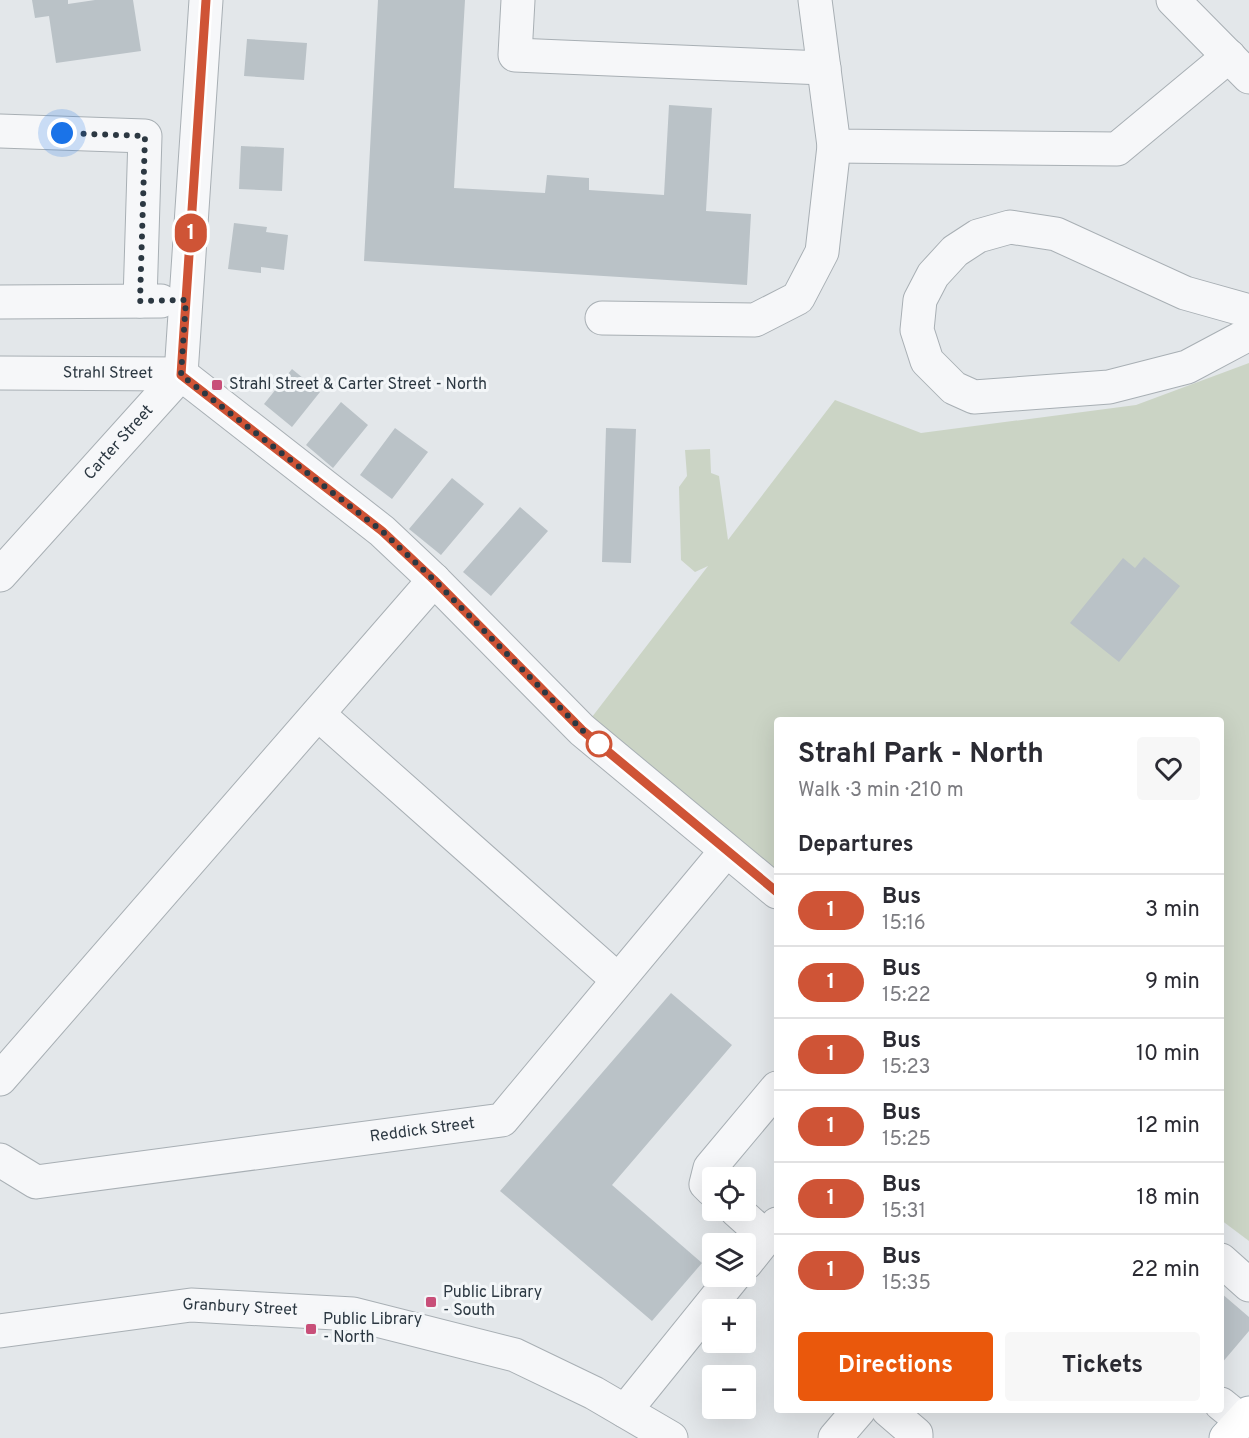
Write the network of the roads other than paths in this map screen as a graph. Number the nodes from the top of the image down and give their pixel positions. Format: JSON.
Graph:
{"nodes":[{"id":1,"x":206,"y":0,"type":"edge"},
{"id":2,"x":518,"y":0,"type":"edge"},
{"id":3,"x":815,"y":0,"type":"edge"},
{"id":4,"x":1173,"y":0,"type":"edge"},
{"id":5,"x":1239,"y":66,"type":"edge"},
{"id":6,"x":824,"y":68,"type":"junction"},
{"id":7,"x":0,"y":131,"type":"edge"},
{"id":8,"x":834,"y":146,"type":"junction"},
{"id":9,"x":186,"y":300,"type":"junction"},
{"id":10,"x":140,"y":301,"type":"junction"},
{"id":11,"x":0,"y":302,"type":"edge"},
{"id":12,"x":1249,"y":311,"type":"edge"},
{"id":13,"x":602,"y":318,"type":"dead end"},
{"id":14,"x":1249,"y":334,"type":"edge"},
{"id":15,"x":0,"y":373,"type":"edge"},
{"id":16,"x":181,"y":375,"type":"junction"},
{"id":17,"x":0,"y":575,"type":"edge"},
{"id":18,"x":434,"y":580,"type":"junction"},
{"id":19,"x":318,"y":714,"type":"junction"},
{"id":20,"x":726,"y":851,"type":"junction"},
{"id":21,"x":774,"y":890,"type":"edge"},
{"id":22,"x":618,"y":981,"type":"junction"},
{"id":23,"x":0,"y":1079,"type":"edge"},
{"id":24,"x":774,"y":1092,"type":"edge"},
{"id":25,"x":0,"y":1160,"type":"edge"},
{"id":26,"x":711,"y":1167,"type":"edge"},
{"id":27,"x":755,"y":1221,"type":"edge"},
{"id":28,"x":772,"y":1231,"type":"edge"},
{"id":29,"x":756,"y":1251,"type":"edge"},
{"id":30,"x":1224,"y":1263,"type":"edge"},
{"id":31,"x":1249,"y":1285,"type":"edge"},
{"id":32,"x":725,"y":1287,"type":"edge"},
{"id":33,"x":0,"y":1331,"type":"edge"},
{"id":34,"x":625,"y":1412,"type":"junction"},
{"id":35,"x":856,"y":1413,"type":"edge"},
{"id":36,"x":892,"y":1413,"type":"edge"},
{"id":37,"x":671,"y":1438,"type":"edge"},
{"id":38,"x":835,"y":1438,"type":"edge"},
{"id":39,"x":916,"y":1438,"type":"edge"}],
"edges":[{"from":1,"to":9,"type":"street"},
{"from":2,"to":6,"type":"street"},
{"from":3,"to":6,"type":"street"},
{"from":4,"to":5,"type":"street"},
{"from":5,"to":8,"type":"street"},
{"from":6,"to":8,"type":"street"},
{"from":7,"to":10,"type":"street"},
{"from":8,"to":13,"type":"street"},
{"from":9,"to":10,"type":"street"},
{"from":9,"to":16,"type":"street"},
{"from":10,"to":11,"type":"street"},
{"from":12,"to":14,"type":"street"},
{"from":15,"to":16,"type":"street","name":"Strahl Street"},
{"from":16,"to":17,"type":"street","name":"Carter Street"},
{"from":16,"to":18,"type":"street"},
{"from":18,"to":19,"type":"street"},
{"from":18,"to":20,"type":"street"},
{"from":19,"to":22,"type":"street"},
{"from":19,"to":23,"type":"street"},
{"from":20,"to":21,"type":"street"},
{"from":20,"to":22,"type":"street","name":"Reddick Street"},
{"from":22,"to":25,"type":"street","name":"Reddick Street"},
{"from":24,"to":26,"type":"street"},
{"from":27,"to":28,"type":"street"},
{"from":28,"to":29,"type":"street"},
{"from":30,"to":31,"type":"street"},
{"from":32,"to":34,"type":"street"},
{"from":33,"to":34,"type":"street","name":"Granbury Street"},
{"from":34,"to":37,"type":"street","name":"Granbury Street"},
{"from":35,"to":38,"type":"street"},
{"from":36,"to":39,"type":"street"}]}
